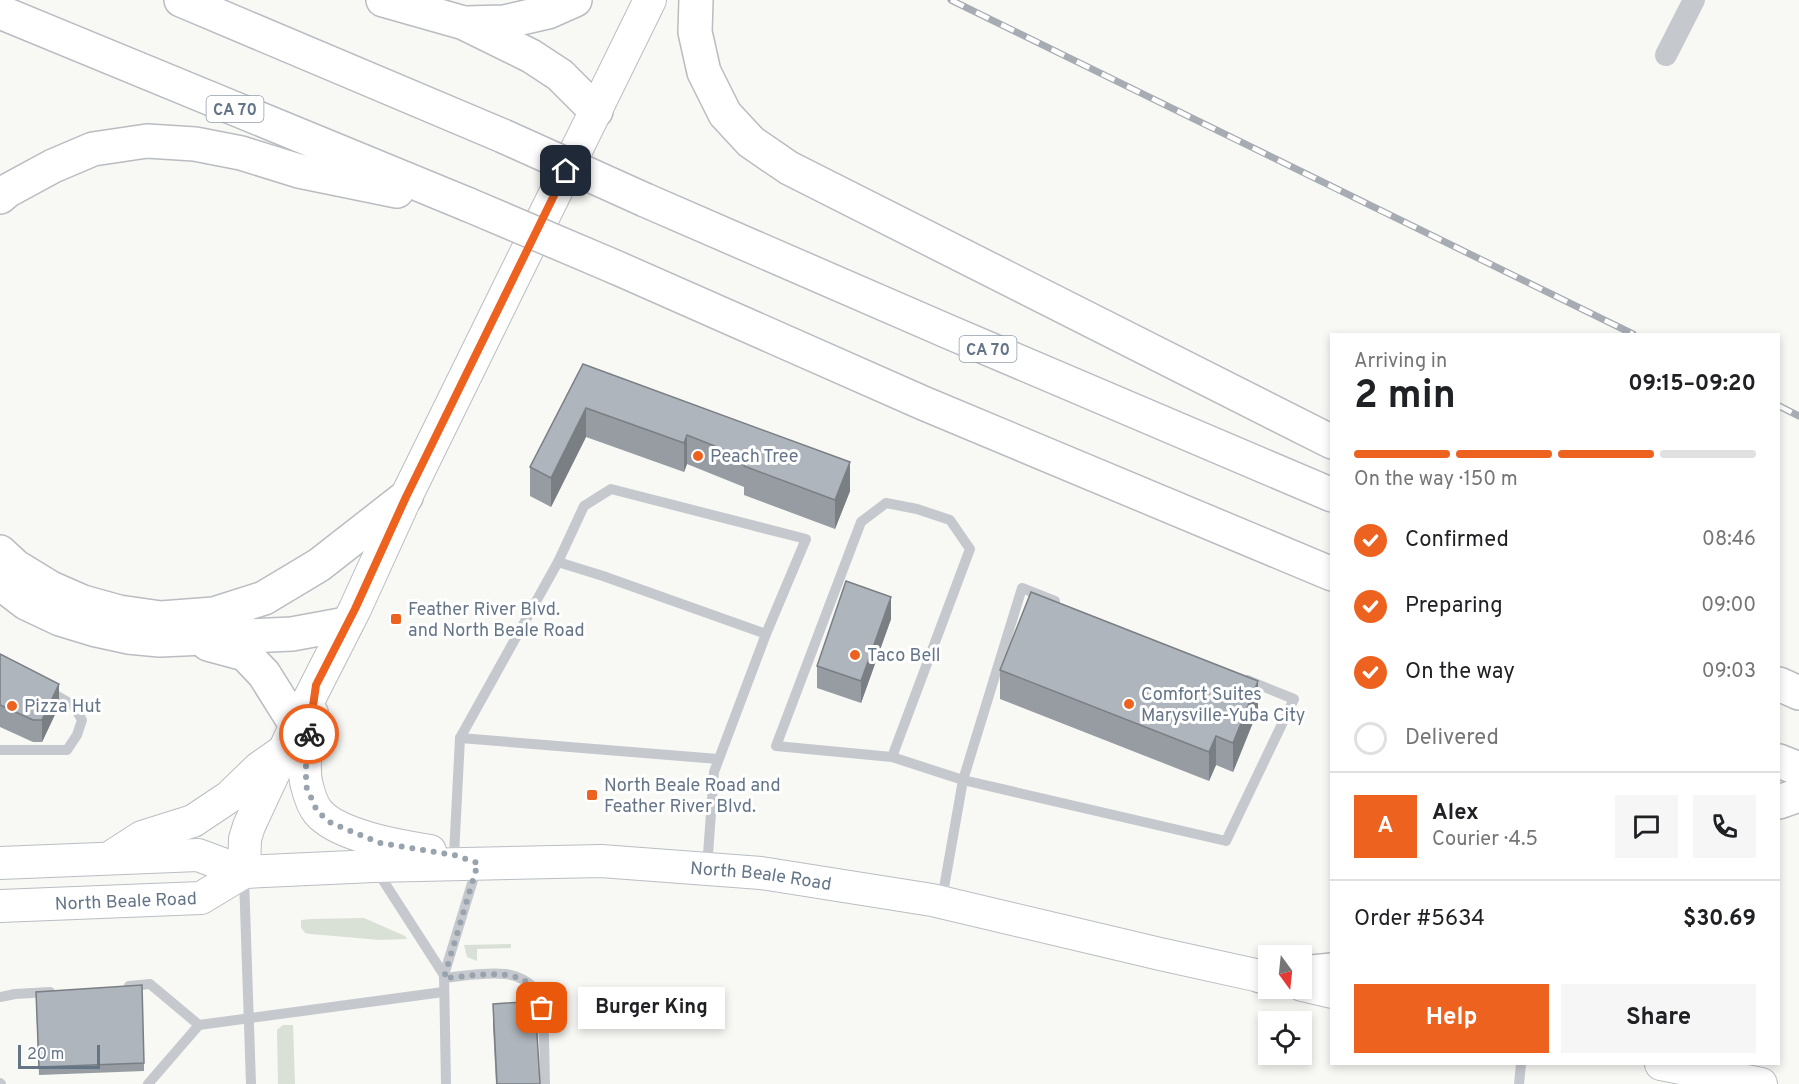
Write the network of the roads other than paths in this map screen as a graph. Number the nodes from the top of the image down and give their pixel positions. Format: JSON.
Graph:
{"nodes":[{"id":1,"x":182,"y":0,"type":"edge"},
{"id":2,"x":383,"y":0,"type":"edge"},
{"id":3,"x":575,"y":0,"type":"edge"},
{"id":4,"x":650,"y":0,"type":"edge"},
{"id":5,"x":696,"y":0,"type":"edge"},
{"id":6,"x":1694,"y":0,"type":"edge"},
{"id":7,"x":0,"y":12,"type":"edge"},
{"id":8,"x":464,"y":23,"type":"junction"},
{"id":9,"x":1666,"y":55,"type":"dead end"},
{"id":10,"x":596,"y":111,"type":"junction"},
{"id":11,"x":0,"y":197,"type":"edge"},
{"id":12,"x":469,"y":205,"type":"junction"},
{"id":13,"x":1330,"y":441,"type":"edge"},
{"id":14,"x":1330,"y":494,"type":"edge"},
{"id":15,"x":406,"y":497,"type":"junction"},
{"id":16,"x":0,"y":552,"type":"edge"},
{"id":17,"x":558,"y":562,"type":"junction"},
{"id":18,"x":1330,"y":573,"type":"edge"},
{"id":19,"x":0,"y":583,"type":"edge"},
{"id":20,"x":1065,"y":606,"type":"edge"},
{"id":21,"x":346,"y":624,"type":"junction"},
{"id":22,"x":766,"y":634,"type":"junction"},
{"id":23,"x":189,"y":639,"type":"junction"},
{"id":24,"x":1240,"y":677,"type":"edge"},
{"id":25,"x":1780,"y":684,"type":"edge"},
{"id":26,"x":316,"y":685,"type":"junction"},
{"id":27,"x":41,"y":687,"type":"edge"},
{"id":28,"x":1799,"y":693,"type":"edge"},
{"id":29,"x":290,"y":738,"type":"junction"},
{"id":30,"x":460,"y":738,"type":"junction"},
{"id":31,"x":0,"y":750,"type":"edge"},
{"id":32,"x":892,"y":757,"type":"junction"},
{"id":33,"x":718,"y":759,"type":"junction"},
{"id":34,"x":1780,"y":761,"type":"edge"},
{"id":35,"x":1799,"y":769,"type":"edge"},
{"id":36,"x":963,"y":780,"type":"junction"},
{"id":37,"x":1799,"y":795,"type":"edge"},
{"id":38,"x":1780,"y":802,"type":"edge"},
{"id":39,"x":110,"y":858,"type":"junction"},
{"id":40,"x":466,"y":859,"type":"junction"},
{"id":41,"x":0,"y":862,"type":"edge"},
{"id":42,"x":373,"y":866,"type":"junction"},
{"id":43,"x":707,"y":868,"type":"junction"},
{"id":44,"x":244,"y":872,"type":"junction"},
{"id":45,"x":942,"y":902,"type":"junction"},
{"id":46,"x":1,"y":906,"type":"edge"},
{"id":47,"x":1330,"y":970,"type":"edge"},
{"id":48,"x":1312,"y":972,"type":"edge"},
{"id":49,"x":1258,"y":974,"type":"edge"},
{"id":50,"x":444,"y":976,"type":"junction"},
{"id":51,"x":121,"y":987,"type":"edge"},
{"id":52,"x":1312,"y":987,"type":"edge"},
{"id":53,"x":58,"y":991,"type":"edge"},
{"id":54,"x":443,"y":992,"type":"junction"},
{"id":55,"x":1330,"y":992,"type":"edge"},
{"id":56,"x":0,"y":997,"type":"edge"},
{"id":57,"x":248,"y":1017,"type":"junction"},
{"id":58,"x":199,"y":1024,"type":"junction"},
{"id":59,"x":1521,"y":1065,"type":"edge"},
{"id":60,"x":1666,"y":1065,"type":"edge"},
{"id":61,"x":148,"y":1084,"type":"edge"},
{"id":62,"x":251,"y":1084,"type":"edge"},
{"id":63,"x":446,"y":1084,"type":"edge"},
{"id":64,"x":545,"y":1084,"type":"edge"},
{"id":65,"x":1519,"y":1084,"type":"edge"},
{"id":66,"x":1761,"y":1084,"type":"edge"}],
"edges":[{"from":1,"to":14,"type":"highway","number":"CA 70","bridge":true},
{"from":2,"to":8,"type":"highway"},
{"from":3,"to":8,"type":"highway"},
{"from":4,"to":10,"type":"main road"},
{"from":5,"to":13,"type":"highway"},
{"from":6,"to":9,"type":"street"},
{"from":7,"to":12,"type":"highway","number":"CA 70"},
{"from":8,"to":10,"type":"highway"},
{"from":10,"to":15,"type":"main road"},
{"from":11,"to":12,"type":"highway"},
{"from":12,"to":18,"type":"highway","number":"CA 70","bridge":true},
{"from":15,"to":16,"type":"highway"},
{"from":15,"to":21,"type":"main road"},
{"from":17,"to":22,"type":"lane"},
{"from":17,"to":22,"type":"lane"},
{"from":17,"to":30,"type":"lane"},
{"from":19,"to":23,"type":"highway"},
{"from":20,"to":36,"type":"lane"},
{"from":21,"to":23,"type":"highway"},
{"from":21,"to":26,"type":"main road"},
{"from":22,"to":33,"type":"lane"},
{"from":23,"to":29,"type":"highway"},
{"from":24,"to":36,"type":"lane"},
{"from":25,"to":28,"type":"highway"},
{"from":26,"to":29,"type":"main road"},
{"from":26,"to":40,"type":"main road"},
{"from":27,"to":31,"type":"lane"},
{"from":29,"to":39,"type":"main road"},
{"from":29,"to":44,"type":"main road"},
{"from":30,"to":33,"type":"lane"},
{"from":30,"to":40,"type":"lane"},
{"from":32,"to":32,"type":"lane"},
{"from":32,"to":36,"type":"lane"},
{"from":33,"to":43,"type":"lane"},
{"from":34,"to":35,"type":"highway"},
{"from":36,"to":45,"type":"lane"},
{"from":37,"to":38,"type":"highway"},
{"from":39,"to":41,"type":"main road","name":"North Beale Road"},
{"from":39,"to":44,"type":"main road","name":"North Beale Road"},
{"from":40,"to":42,"type":"main road","name":"North Beale Road"},
{"from":40,"to":43,"type":"main road","name":"North Beale Road"},
{"from":40,"to":50,"type":"lane"},
{"from":42,"to":44,"type":"main road","name":"North Beale Road"},
{"from":42,"to":50,"type":"lane"},
{"from":43,"to":45,"type":"main road","name":"North Beale Road"},
{"from":44,"to":46,"type":"main road","name":"North Beale Road"},
{"from":44,"to":57,"type":"lane"},
{"from":45,"to":49,"type":"main road","name":"North Beale Road"},
{"from":47,"to":48,"type":"highway"},
{"from":50,"to":54,"type":"lane"},
{"from":50,"to":64,"type":"lane"},
{"from":51,"to":58,"type":"lane"},
{"from":52,"to":55,"type":"main road"},
{"from":53,"to":56,"type":"lane"},
{"from":54,"to":57,"type":"lane"},
{"from":54,"to":63,"type":"lane"},
{"from":57,"to":58,"type":"lane"},
{"from":57,"to":62,"type":"lane"},
{"from":58,"to":61,"type":"lane"},
{"from":59,"to":65,"type":"lane"},
{"from":60,"to":66,"type":"main road"}]}
